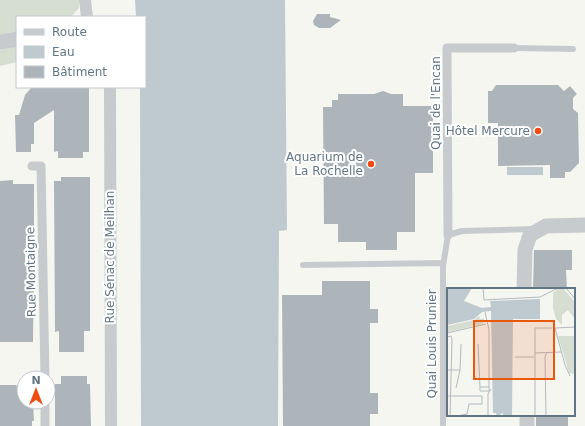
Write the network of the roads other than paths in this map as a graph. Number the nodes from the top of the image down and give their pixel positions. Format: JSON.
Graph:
{"nodes":[{"id":1,"x":85,"y":0,"type":"edge"},
{"id":2,"x":87,"y":16,"type":"edge"},
{"id":3,"x":16,"y":39,"type":"edge"},
{"id":4,"x":0,"y":42,"type":"edge"},
{"id":5,"x":514,"y":48,"type":"joint"},
{"id":6,"x":572,"y":49,"type":"dead end"},
{"id":7,"x":110,"y":88,"type":"edge"},
{"id":8,"x":37,"y":166,"type":"dead end"},
{"id":9,"x":585,"y":225,"type":"edge"},
{"id":10,"x":540,"y":228,"type":"junction"},
{"id":11,"x":448,"y":235,"type":"junction"},
{"id":12,"x":443,"y":263,"type":"junction"},
{"id":13,"x":303,"y":265,"type":"dead end"},
{"id":14,"x":524,"y":288,"type":"edge"},
{"id":15,"x":44,"y":370,"type":"edge"},
{"id":16,"x":45,"y":410,"type":"edge"},
{"id":17,"x":45,"y":426,"type":"edge"},
{"id":18,"x":111,"y":426,"type":"edge"}],
"edges":[{"from":1,"to":2,"type":"street"},
{"from":3,"to":4,"type":"street"},
{"from":5,"to":6,"type":"lane","name":"Quai de l'Encan"},
{"from":5,"to":11,"type":"street","name":"Quai de l'Encan"},
{"from":7,"to":18,"type":"street","name":"Rue Sénac de Meilhan"},
{"from":8,"to":15,"type":"street","name":"Rue Montaigne"},
{"from":9,"to":10,"type":"street"},
{"from":10,"to":11,"type":"lane"},
{"from":10,"to":14,"type":"street"},
{"from":11,"to":12,"type":"lane","name":"Quai Louis Prunier"},
{"from":12,"to":12,"type":"lane","name":"Quai Louis Prunier"},
{"from":12,"to":13,"type":"lane"},
{"from":16,"to":17,"type":"street"}]}
